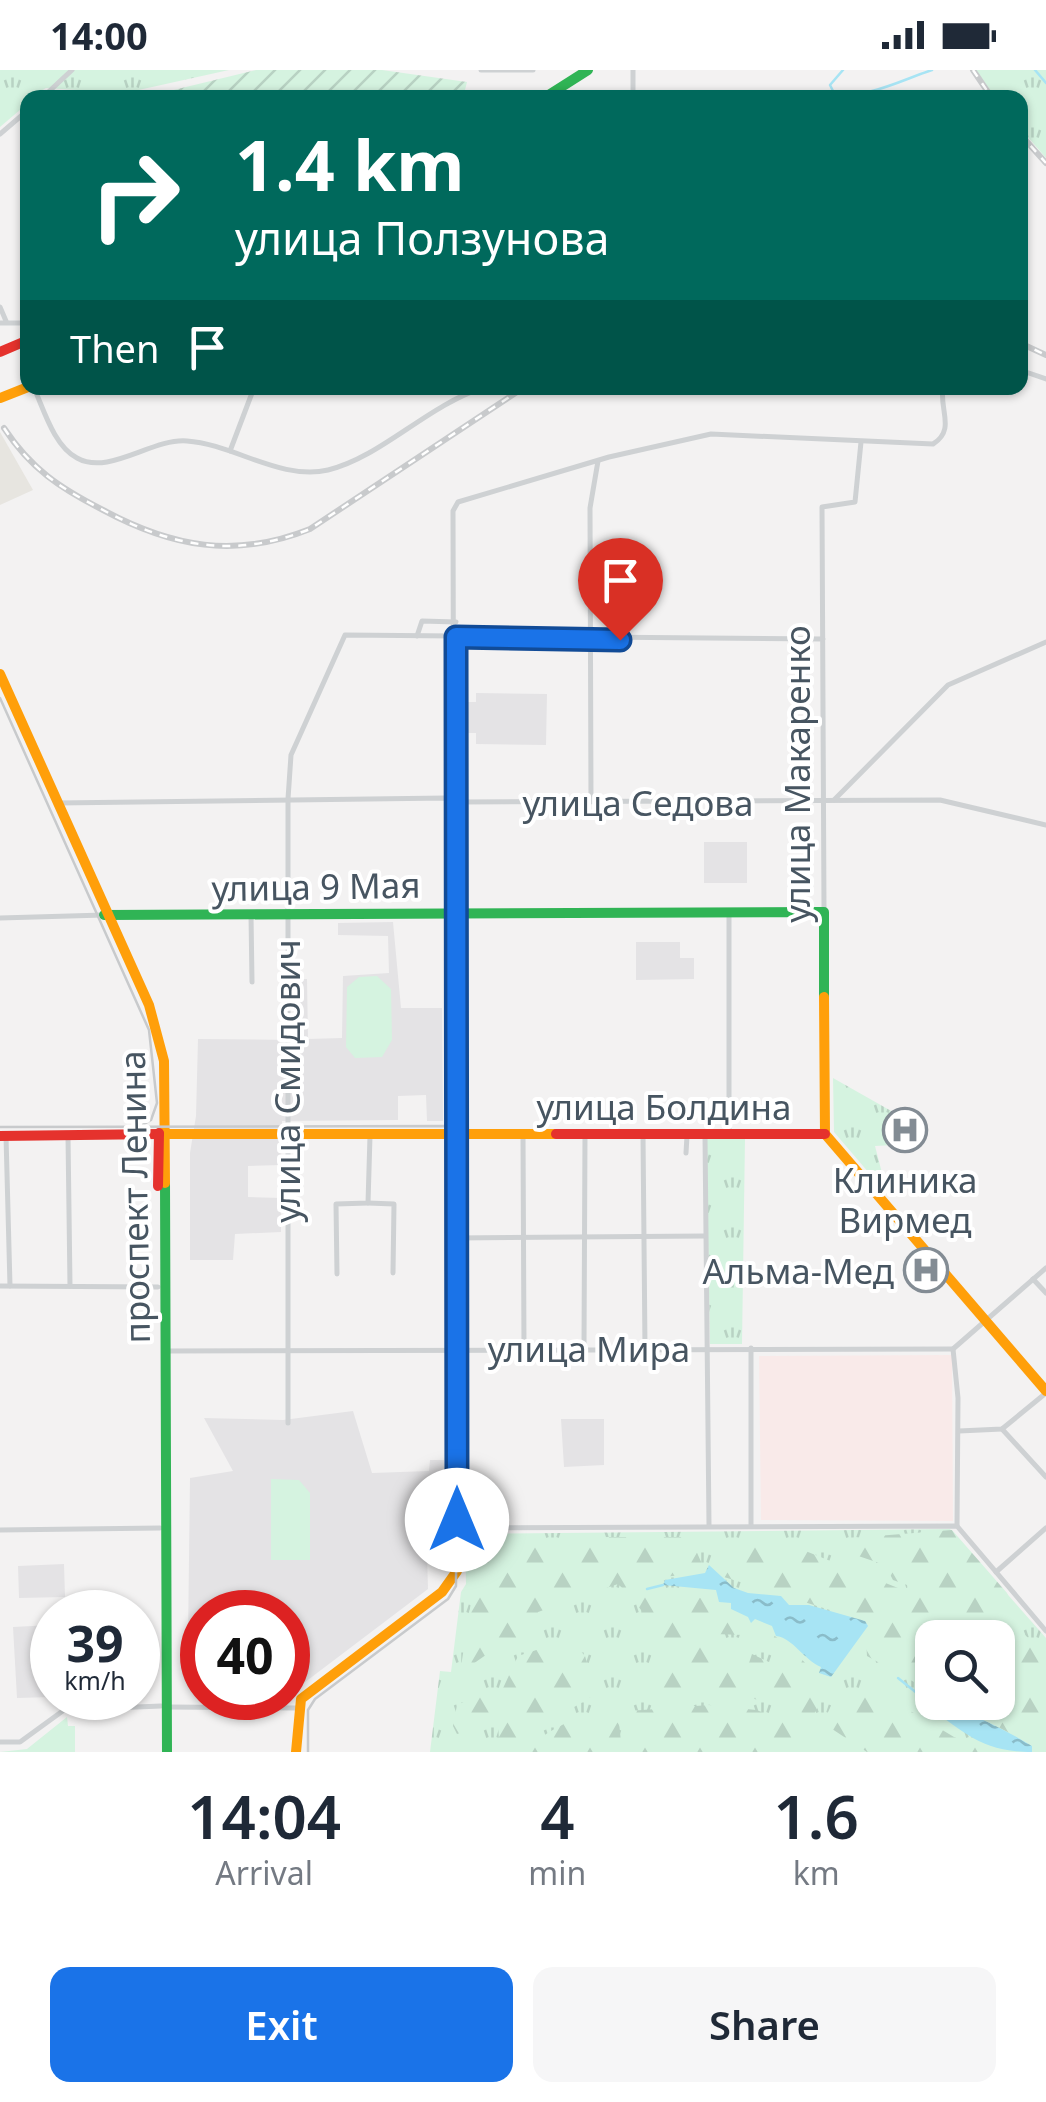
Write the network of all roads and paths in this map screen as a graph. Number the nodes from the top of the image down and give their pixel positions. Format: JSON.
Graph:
{"nodes":[{"id":1,"x":72,"y":70,"type":"edge"},
{"id":2,"x":481,"y":70,"type":"edge"},
{"id":3,"x":534,"y":70,"type":"edge"},
{"id":4,"x":588,"y":70,"type":"edge"},
{"id":5,"x":51,"y":90,"type":"edge"},
{"id":6,"x":557,"y":90,"type":"edge"},
{"id":7,"x":20,"y":117,"type":"edge"},
{"id":8,"x":0,"y":134,"type":"edge"},
{"id":9,"x":0,"y":307,"type":"edge"},
{"id":10,"x":3,"y":322,"type":"edge"},
{"id":11,"x":35,"y":395,"type":"edge"},
{"id":12,"x":251,"y":395,"type":"edge"},
{"id":13,"x":465,"y":395,"type":"edge"},
{"id":14,"x":943,"y":395,"type":"edge"},
{"id":15,"x":861,"y":442,"type":"junction"},
{"id":16,"x":230,"y":452,"type":"junction"},
{"id":17,"x":598,"y":460,"type":"junction"},
{"id":18,"x":456,"y":622,"type":"junction"},
{"id":19,"x":417,"y":636,"type":"junction"},
{"id":20,"x":456,"y":637,"type":"junction"},
{"id":21,"x":823,"y":639,"type":"junction"},
{"id":22,"x":588,"y":640,"type":"junction"},
{"id":23,"x":1046,"y":642,"type":"edge"},
{"id":24,"x":0,"y":674,"type":"edge"},
{"id":25,"x":0,"y":686,"type":"edge"},
{"id":26,"x":288,"y":799,"type":"junction"},
{"id":27,"x":455,"y":801,"type":"junction"},
{"id":28,"x":591,"y":802,"type":"junction"},
{"id":29,"x":828,"y":802,"type":"junction"},
{"id":30,"x":58,"y":804,"type":"junction"},
{"id":31,"x":1046,"y":825,"type":"edge"},
{"id":32,"x":454,"y":912,"type":"junction"},
{"id":33,"x":729,"y":912,"type":"junction"},
{"id":34,"x":824,"y":912,"type":"junction"},
{"id":35,"x":287,"y":914,"type":"junction"},
{"id":36,"x":251,"y":915,"type":"junction"},
{"id":37,"x":107,"y":916,"type":"junction"},
{"id":38,"x":0,"y":918,"type":"edge"},
{"id":39,"x":252,"y":982,"type":"dead end"},
{"id":40,"x":370,"y":1133,"type":"junction"},
{"id":41,"x":688,"y":1133,"type":"junction"},
{"id":42,"x":704,"y":1133,"type":"junction"},
{"id":43,"x":729,"y":1133,"type":"junction"},
{"id":44,"x":162,"y":1134,"type":"junction"},
{"id":45,"x":286,"y":1134,"type":"junction"},
{"id":46,"x":457,"y":1134,"type":"junction"},
{"id":47,"x":523,"y":1134,"type":"junction"},
{"id":48,"x":585,"y":1134,"type":"junction"},
{"id":49,"x":643,"y":1134,"type":"junction"},
{"id":50,"x":825,"y":1134,"type":"junction"},
{"id":51,"x":3,"y":1136,"type":"edge"},
{"id":52,"x":68,"y":1136,"type":"junction"},
{"id":53,"x":686,"y":1153,"type":"dead end"},
{"id":54,"x":368,"y":1203,"type":"junction"},
{"id":55,"x":705,"y":1236,"type":"junction"},
{"id":56,"x":646,"y":1237,"type":"junction"},
{"id":57,"x":457,"y":1238,"type":"junction"},
{"id":58,"x":523,"y":1238,"type":"junction"},
{"id":59,"x":583,"y":1238,"type":"junction"},
{"id":60,"x":1046,"y":1268,"type":"edge"},
{"id":61,"x":393,"y":1272,"type":"dead end"},
{"id":62,"x":337,"y":1274,"type":"dead end"},
{"id":63,"x":1033,"y":1279,"type":"junction"},
{"id":64,"x":0,"y":1286,"type":"edge"},
{"id":65,"x":10,"y":1286,"type":"junction"},
{"id":66,"x":70,"y":1286,"type":"junction"},
{"id":67,"x":158,"y":1287,"type":"junction"},
{"id":68,"x":1046,"y":1293,"type":"edge"},
{"id":69,"x":984,"y":1322,"type":"junction"},
{"id":70,"x":524,"y":1348,"type":"junction"},
{"id":71,"x":584,"y":1348,"type":"junction"},
{"id":72,"x":644,"y":1348,"type":"junction"},
{"id":73,"x":708,"y":1348,"type":"junction"},
{"id":74,"x":751,"y":1348,"type":"junction"},
{"id":75,"x":457,"y":1349,"type":"junction"},
{"id":76,"x":953,"y":1349,"type":"junction"},
{"id":77,"x":285,"y":1350,"type":"junction"},
{"id":78,"x":161,"y":1351,"type":"junction"},
{"id":79,"x":1046,"y":1392,"type":"edge"},
{"id":80,"x":288,"y":1423,"type":"dead end"},
{"id":81,"x":1002,"y":1428,"type":"junction"},
{"id":82,"x":958,"y":1432,"type":"junction"},
{"id":83,"x":1046,"y":1477,"type":"edge"},
{"id":84,"x":709,"y":1524,"type":"junction"},
{"id":85,"x":750,"y":1525,"type":"junction"},
{"id":86,"x":957,"y":1526,"type":"junction"},
{"id":87,"x":163,"y":1528,"type":"junction"},
{"id":88,"x":457,"y":1528,"type":"junction"},
{"id":89,"x":1046,"y":1528,"type":"edge"},
{"id":90,"x":0,"y":1530,"type":"edge"},
{"id":91,"x":996,"y":1572,"type":"junction"},
{"id":92,"x":1046,"y":1631,"type":"edge"},
{"id":93,"x":310,"y":1692,"type":"edge"},
{"id":94,"x":164,"y":1707,"type":"junction"},
{"id":95,"x":180,"y":1707,"type":"edge"},
{"id":96,"x":296,"y":1720,"type":"edge"},
{"id":97,"x":0,"y":1742,"type":"edge"},
{"id":98,"x":164,"y":1752,"type":"edge"},
{"id":99,"x":296,"y":1752,"type":"edge"}],
"edges":[{"from":1,"to":5,"type":"street"},
{"from":2,"to":3,"type":"street"},
{"from":4,"to":6,"type":"main road"},
{"from":7,"to":8,"type":"street"},
{"from":9,"to":10,"type":"street"},
{"from":11,"to":16,"type":"street"},
{"from":12,"to":16,"type":"street"},
{"from":13,"to":16,"type":"street"},
{"from":14,"to":15,"type":"street"},
{"from":15,"to":17,"type":"street"},
{"from":15,"to":21,"type":"street","name":"улица Макаренко"},
{"from":17,"to":18,"type":"street"},
{"from":17,"to":22,"type":"street"},
{"from":18,"to":19,"type":"street"},
{"from":18,"to":20,"type":"street"},
{"from":19,"to":20,"type":"street"},
{"from":19,"to":26,"type":"street","name":"улица Смидович"},
{"from":20,"to":22,"type":"street"},
{"from":20,"to":27,"type":"street"},
{"from":21,"to":22,"type":"street"},
{"from":21,"to":29,"type":"street","name":"улица Макаренко"},
{"from":22,"to":28,"type":"street"},
{"from":23,"to":29,"type":"street","name":"улица Макаренко"},
{"from":24,"to":30,"type":"main road","name":"проспект Ленина"},
{"from":25,"to":37,"type":"main road","name":"проспект Ленина"},
{"from":26,"to":27,"type":"street","name":"улица Седова"},
{"from":26,"to":30,"type":"street","name":"улица Седова"},
{"from":26,"to":35,"type":"street","name":"улица Смидович"},
{"from":27,"to":28,"type":"street","name":"улица Седова"},
{"from":27,"to":32,"type":"street"},
{"from":28,"to":29,"type":"street","name":"улица Седова"},
{"from":29,"to":31,"type":"street","name":"улица Седова"},
{"from":29,"to":34,"type":"street","name":"улица Макаренко"},
{"from":30,"to":37,"type":"main road","name":"проспект Ленина"},
{"from":32,"to":33,"type":"main road","name":"улица 9 Мая"},
{"from":32,"to":35,"type":"main road","name":"улица 9 Мая"},
{"from":32,"to":46,"type":"main road"},
{"from":33,"to":34,"type":"main road","name":"улица 9 Мая"},
{"from":33,"to":43,"type":"street"},
{"from":34,"to":50,"type":"main road","name":"улица Макаренко"},
{"from":35,"to":36,"type":"main road","name":"улица 9 Мая"},
{"from":35,"to":45,"type":"street","name":"улица Смидович"},
{"from":36,"to":37,"type":"main road","name":"улица 9 Мая"},
{"from":36,"to":39,"type":"street"},
{"from":37,"to":38,"type":"street"},
{"from":37,"to":44,"type":"main road","name":"проспект Ленина"},
{"from":37,"to":44,"type":"main road","name":"проспект Ленина"},
{"from":40,"to":45,"type":"main road","name":"улица Болдина"},
{"from":40,"to":46,"type":"main road","name":"улица Болдина"},
{"from":40,"to":54,"type":"street"},
{"from":41,"to":42,"type":"main road","name":"улица Болдина"},
{"from":41,"to":49,"type":"main road","name":"улица Болдина"},
{"from":41,"to":53,"type":"street"},
{"from":42,"to":43,"type":"main road","name":"улица Болдина"},
{"from":42,"to":55,"type":"street"},
{"from":43,"to":50,"type":"main road","name":"улица Болдина"},
{"from":44,"to":45,"type":"main road","name":"улица Болдина"},
{"from":44,"to":52,"type":"main road","name":"улица Болдина"},
{"from":44,"to":67,"type":"main road","name":"проспект Ленина"},
{"from":44,"to":78,"type":"main road","name":"проспект Ленина"},
{"from":45,"to":77,"type":"street","name":"улица Смидович"},
{"from":46,"to":47,"type":"main road","name":"улица Болдина"},
{"from":46,"to":57,"type":"main road"},
{"from":47,"to":48,"type":"main road","name":"улица Болдина"},
{"from":47,"to":58,"type":"street"},
{"from":48,"to":49,"type":"main road","name":"улица Болдина"},
{"from":48,"to":59,"type":"street"},
{"from":49,"to":56,"type":"street"},
{"from":50,"to":69,"type":"main road","name":"улица Болдина"},
{"from":51,"to":52,"type":"main road","name":"улица Болдина"},
{"from":51,"to":65,"type":"street"},
{"from":52,"to":66,"type":"street"},
{"from":54,"to":61,"type":"street"},
{"from":54,"to":62,"type":"street"},
{"from":55,"to":56,"type":"street"},
{"from":55,"to":73,"type":"street"},
{"from":56,"to":59,"type":"street"},
{"from":56,"to":72,"type":"street"},
{"from":57,"to":58,"type":"street"},
{"from":57,"to":75,"type":"main road"},
{"from":58,"to":59,"type":"street"},
{"from":58,"to":70,"type":"street"},
{"from":59,"to":71,"type":"street"},
{"from":60,"to":63,"type":"street"},
{"from":63,"to":68,"type":"street"},
{"from":63,"to":69,"type":"street"},
{"from":64,"to":65,"type":"street"},
{"from":65,"to":66,"type":"street"},
{"from":66,"to":67,"type":"street"},
{"from":67,"to":78,"type":"main road","name":"проспект Ленина"},
{"from":69,"to":76,"type":"street"},
{"from":69,"to":79,"type":"main road","name":"улица Болдина"},
{"from":70,"to":71,"type":"street","name":"улица Мира"},
{"from":70,"to":75,"type":"street","name":"улица Мира"},
{"from":71,"to":72,"type":"street","name":"улица Мира"},
{"from":72,"to":73,"type":"street","name":"улица Мира"},
{"from":73,"to":74,"type":"street","name":"улица Мира"},
{"from":73,"to":84,"type":"street"},
{"from":74,"to":76,"type":"street","name":"улица Мира"},
{"from":74,"to":85,"type":"street"},
{"from":75,"to":77,"type":"street","name":"улица Мира"},
{"from":75,"to":88,"type":"main road"},
{"from":76,"to":82,"type":"street"},
{"from":77,"to":78,"type":"street","name":"улица Мира"},
{"from":77,"to":80,"type":"street","name":"улица Смидович"},
{"from":78,"to":87,"type":"main road","name":"проспект Ленина"},
{"from":79,"to":81,"type":"street"},
{"from":81,"to":82,"type":"street"},
{"from":81,"to":83,"type":"street"},
{"from":82,"to":86,"type":"street"},
{"from":84,"to":85,"type":"street"},
{"from":84,"to":88,"type":"street"},
{"from":85,"to":86,"type":"street"},
{"from":86,"to":91,"type":"street"},
{"from":87,"to":90,"type":"street"},
{"from":87,"to":94,"type":"main road","name":"проспект Ленина"},
{"from":88,"to":93,"type":"main road"},
{"from":89,"to":91,"type":"street"},
{"from":91,"to":92,"type":"street"},
{"from":94,"to":95,"type":"street"},
{"from":94,"to":97,"type":"street"},
{"from":94,"to":98,"type":"main road","name":"проспект Ленина"},
{"from":96,"to":99,"type":"main road"}]}
